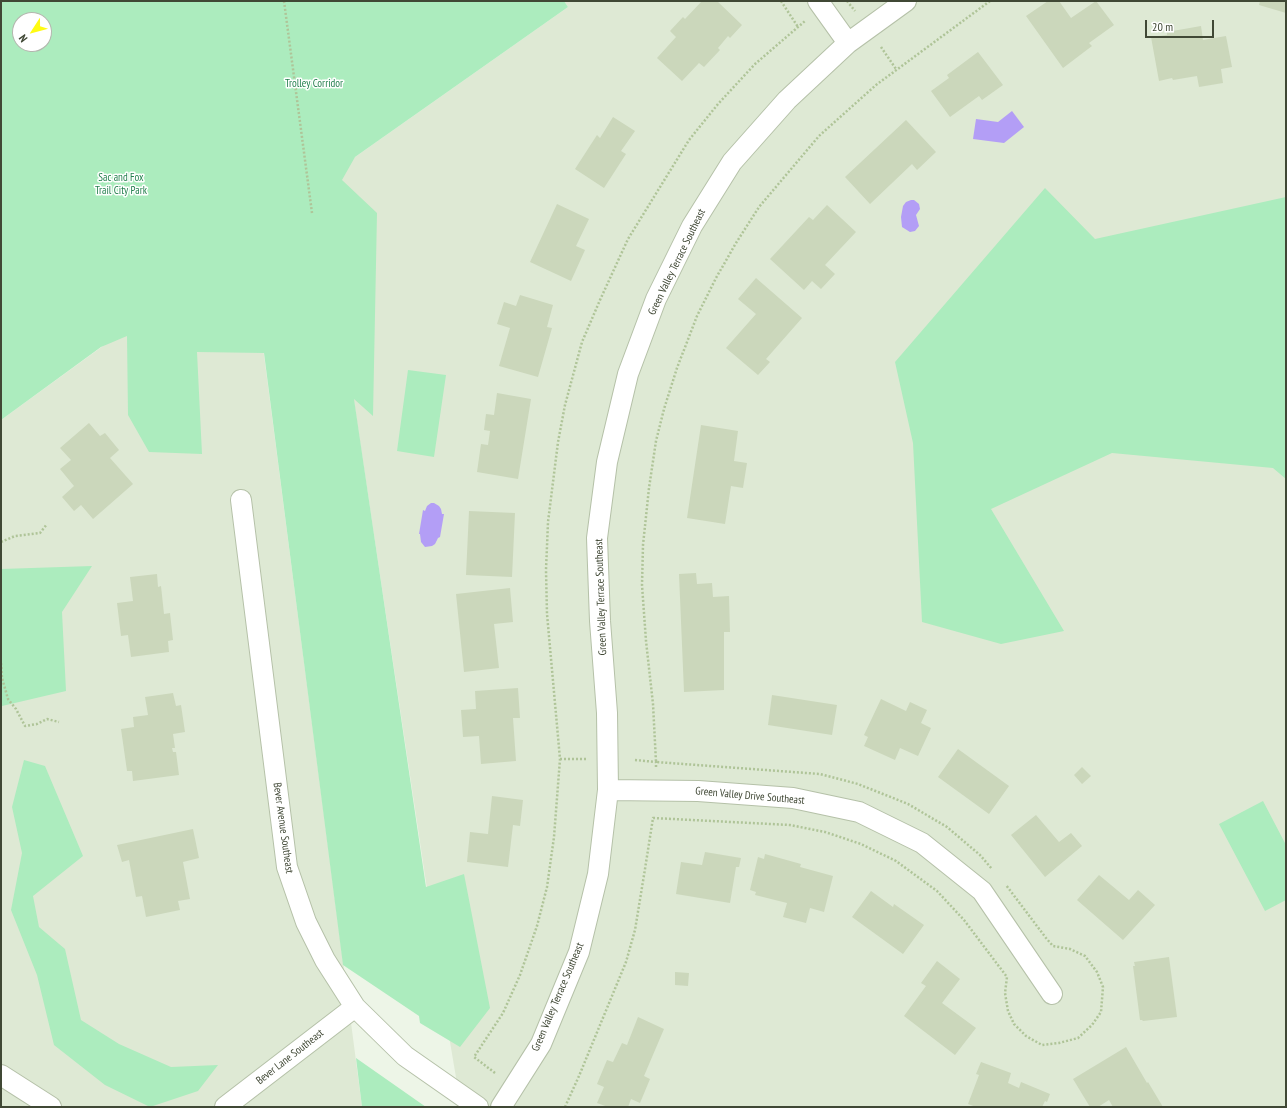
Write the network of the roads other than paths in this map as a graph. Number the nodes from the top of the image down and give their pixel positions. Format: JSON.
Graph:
{"nodes":[{"id":1,"x":818,"y":1,"type":"edge"},
{"id":2,"x":906,"y":1,"type":"edge"},
{"id":3,"x":848,"y":44,"type":"junction"},
{"id":4,"x":241,"y":500,"type":"dead end"},
{"id":5,"x":608,"y":790,"type":"junction"},
{"id":6,"x":1052,"y":994,"type":"dead end"},
{"id":7,"x":355,"y":1007,"type":"junction"},
{"id":8,"x":1,"y":1074,"type":"edge"},
{"id":9,"x":51,"y":1107,"type":"edge"},
{"id":10,"x":225,"y":1107,"type":"edge"},
{"id":11,"x":478,"y":1107,"type":"edge"},
{"id":12,"x":501,"y":1107,"type":"edge"}],
"edges":[{"from":1,"to":3,"type":"street"},
{"from":2,"to":3,"type":"street","name":"Green Valley Terrace Southeast"},
{"from":3,"to":5,"type":"street","name":"Green Valley Terrace Southeast"},
{"from":4,"to":7,"type":"street","name":"Bever Avenue Southeast"},
{"from":5,"to":6,"type":"street","name":"Green Valley Drive Southeast"},
{"from":5,"to":12,"type":"street","name":"Green Valley Terrace Southeast"},
{"from":7,"to":10,"type":"street","name":"Bever Lane Southeast"},
{"from":7,"to":11,"type":"street","name":"Bever Avenue Southeast"},
{"from":8,"to":9,"type":"street"}]}
